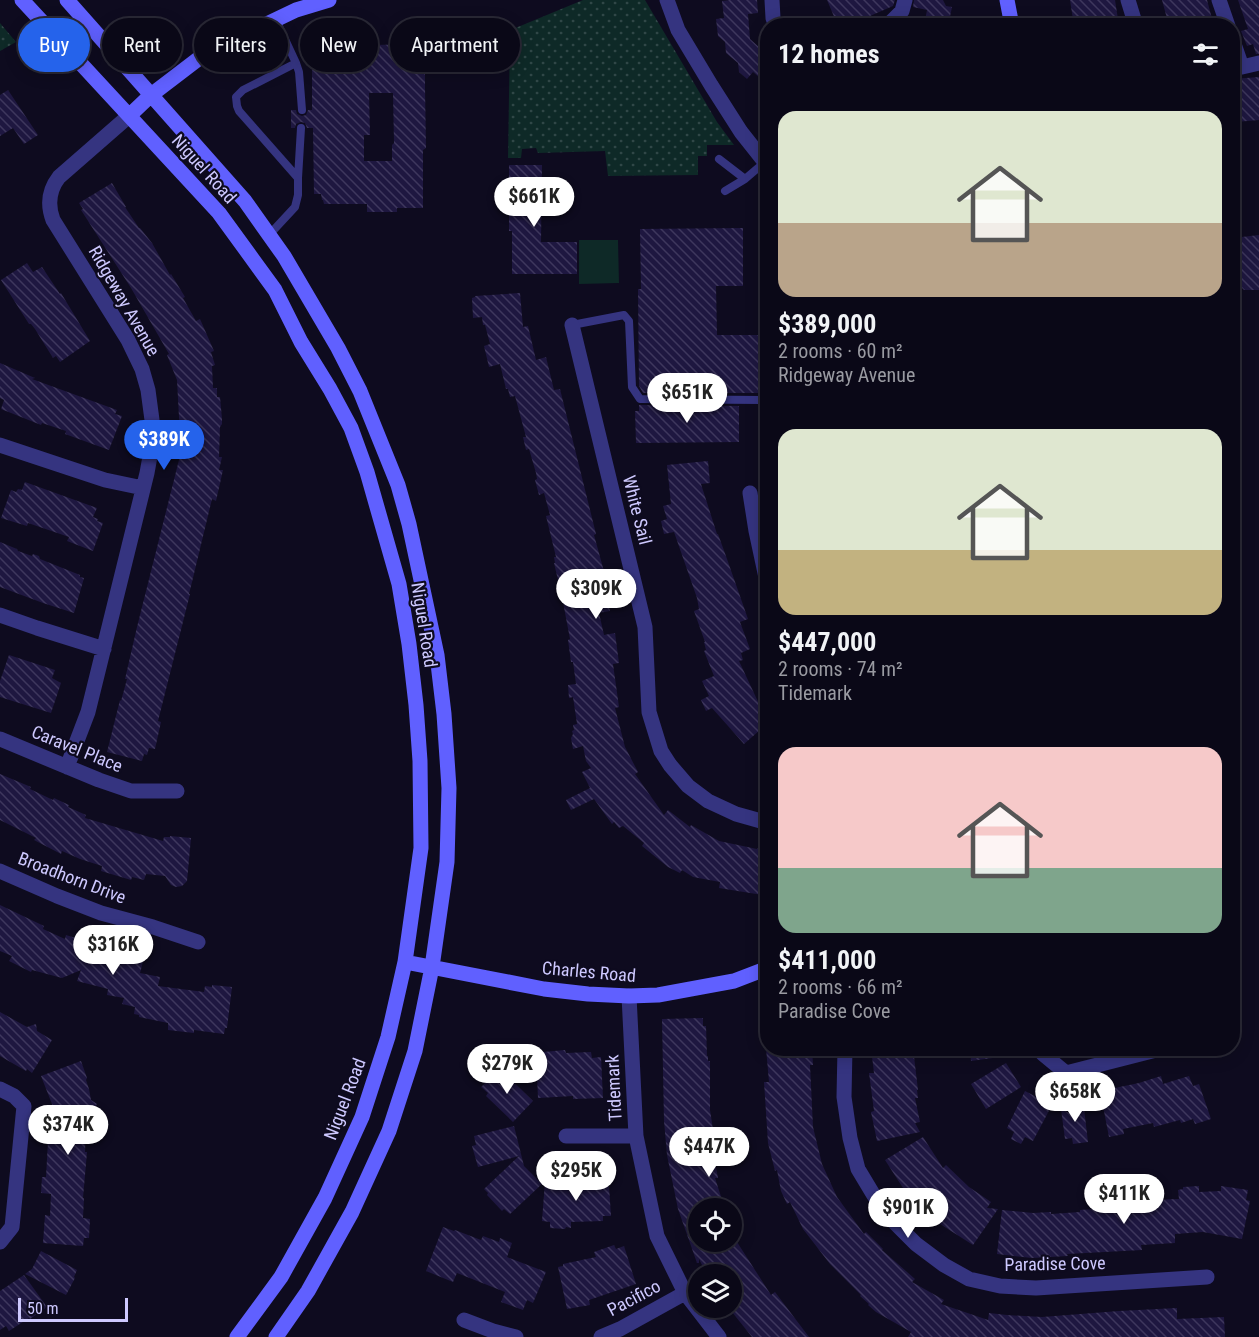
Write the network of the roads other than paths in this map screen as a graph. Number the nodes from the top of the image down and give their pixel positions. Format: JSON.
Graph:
{"nodes":[{"id":1,"x":22,"y":0,"type":"edge"},
{"id":2,"x":67,"y":0,"type":"edge"},
{"id":3,"x":329,"y":0,"type":"edge"},
{"id":4,"x":667,"y":0,"type":"edge"},
{"id":5,"x":772,"y":0,"type":"edge"},
{"id":6,"x":905,"y":0,"type":"edge"},
{"id":7,"x":1007,"y":0,"type":"edge"},
{"id":8,"x":1128,"y":0,"type":"edge"},
{"id":9,"x":1220,"y":0,"type":"edge"},
{"id":10,"x":280,"y":18,"type":"edge"},
{"id":11,"x":773,"y":18,"type":"edge"},
{"id":12,"x":895,"y":18,"type":"edge"},
{"id":13,"x":1010,"y":18,"type":"edge"},
{"id":14,"x":1134,"y":18,"type":"edge"},
{"id":15,"x":1226,"y":18,"type":"edge"},
{"id":16,"x":288,"y":46,"type":"edge"},
{"id":17,"x":194,"y":63,"type":"edge"},
{"id":18,"x":296,"y":63,"type":"junction"},
{"id":19,"x":1259,"y":63,"type":"edge"},
{"id":20,"x":1240,"y":66,"type":"edge"},
{"id":21,"x":151,"y":95,"type":"junction"},
{"id":22,"x":302,"y":110,"type":"dead end"},
{"id":23,"x":130,"y":115,"type":"junction"},
{"id":24,"x":301,"y":128,"type":"dead end"},
{"id":25,"x":760,"y":156,"type":"edge"},
{"id":26,"x":719,"y":159,"type":"dead end"},
{"id":27,"x":760,"y":168,"type":"edge"},
{"id":28,"x":298,"y":178,"type":"junction"},
{"id":29,"x":745,"y":179,"type":"junction"},
{"id":30,"x":726,"y":191,"type":"dead end"},
{"id":31,"x":268,"y":235,"type":"junction"},
{"id":32,"x":573,"y":325,"type":"joint"},
{"id":33,"x":760,"y":400,"type":"edge"},
{"id":34,"x":0,"y":445,"type":"edge"},
{"id":35,"x":143,"y":488,"type":"junction"},
{"id":36,"x":750,"y":493,"type":"dead end"},
{"id":37,"x":760,"y":550,"type":"edge"},
{"id":38,"x":0,"y":615,"type":"edge"},
{"id":39,"x":104,"y":649,"type":"junction"},
{"id":40,"x":0,"y":739,"type":"edge"},
{"id":41,"x":67,"y":766,"type":"junction"},
{"id":42,"x":177,"y":791,"type":"dead end"},
{"id":43,"x":760,"y":821,"type":"edge"},
{"id":44,"x":0,"y":871,"type":"edge"},
{"id":45,"x":198,"y":942,"type":"dead end"},
{"id":46,"x":405,"y":962,"type":"junction"},
{"id":47,"x":432,"y":967,"type":"junction"},
{"id":48,"x":760,"y":971,"type":"edge"},
{"id":49,"x":629,"y":996,"type":"junction"},
{"id":50,"x":845,"y":1056,"type":"edge"},
{"id":51,"x":1045,"y":1056,"type":"edge"},
{"id":52,"x":1133,"y":1056,"type":"edge"},
{"id":53,"x":0,"y":1089,"type":"edge"},
{"id":54,"x":566,"y":1136,"type":"dead end"},
{"id":55,"x":636,"y":1136,"type":"junction"},
{"id":56,"x":0,"y":1242,"type":"edge"},
{"id":57,"x":1207,"y":1277,"type":"dead end"},
{"id":58,"x":685,"y":1293,"type":"junction"},
{"id":59,"x":464,"y":1320,"type":"dead end"},
{"id":60,"x":237,"y":1337,"type":"edge"},
{"id":61,"x":276,"y":1337,"type":"edge"},
{"id":62,"x":516,"y":1337,"type":"edge"},
{"id":63,"x":601,"y":1337,"type":"edge"},
{"id":64,"x":719,"y":1337,"type":"edge"}],
"edges":[{"from":1,"to":23,"type":"main road","name":"Niguel Road"},
{"from":2,"to":21,"type":"main road","name":"Niguel Road"},
{"from":3,"to":10,"type":"main road","name":"Ridgeway Avenue"},
{"from":4,"to":25,"type":"street"},
{"from":5,"to":11,"type":"street"},
{"from":6,"to":12,"type":"street"},
{"from":7,"to":13,"type":"main road"},
{"from":8,"to":14,"type":"street"},
{"from":9,"to":15,"type":"street"},
{"from":16,"to":18,"type":"lane"},
{"from":17,"to":21,"type":"main road","name":"Ridgeway Avenue"},
{"from":18,"to":22,"type":"lane"},
{"from":18,"to":28,"type":"lane"},
{"from":19,"to":20,"type":"street"},
{"from":21,"to":23,"type":"main road","name":"Ridgeway Avenue"},
{"from":21,"to":31,"type":"main road","name":"Niguel Road"},
{"from":23,"to":35,"type":"street","name":"Ridgeway Avenue"},
{"from":23,"to":46,"type":"main road","name":"Niguel Road"},
{"from":24,"to":28,"type":"lane"},
{"from":26,"to":29,"type":"lane"},
{"from":27,"to":29,"type":"lane"},
{"from":28,"to":31,"type":"lane"},
{"from":29,"to":30,"type":"lane"},
{"from":31,"to":47,"type":"main road","name":"Niguel Road"},
{"from":32,"to":33,"type":"lane"},
{"from":32,"to":43,"type":"street","name":"White Sail"},
{"from":34,"to":35,"type":"street"},
{"from":35,"to":39,"type":"street","name":"Ridgeway Avenue"},
{"from":36,"to":37,"type":"street"},
{"from":38,"to":39,"type":"street"},
{"from":39,"to":41,"type":"street","name":"Ridgeway Avenue"},
{"from":40,"to":41,"type":"street","name":"Caravel Place"},
{"from":41,"to":42,"type":"street","name":"Caravel Place"},
{"from":44,"to":45,"type":"street","name":"Broadhorn Drive"},
{"from":46,"to":47,"type":"main road","name":"Charles Road"},
{"from":46,"to":60,"type":"main road","name":"Niguel Road"},
{"from":47,"to":49,"type":"main road","name":"Charles Road"},
{"from":47,"to":61,"type":"main road","name":"Niguel Road"},
{"from":48,"to":49,"type":"main road","name":"Charles Road"},
{"from":49,"to":55,"type":"street","name":"Tidemark"},
{"from":50,"to":57,"type":"street","name":"Paradise Cove"},
{"from":51,"to":52,"type":"street"},
{"from":53,"to":56,"type":"street"},
{"from":54,"to":55,"type":"street"},
{"from":55,"to":58,"type":"street","name":"Tidemark"},
{"from":58,"to":63,"type":"street","name":"Pacifico"},
{"from":58,"to":64,"type":"street","name":"Tidemark"},
{"from":59,"to":62,"type":"street"}]}
